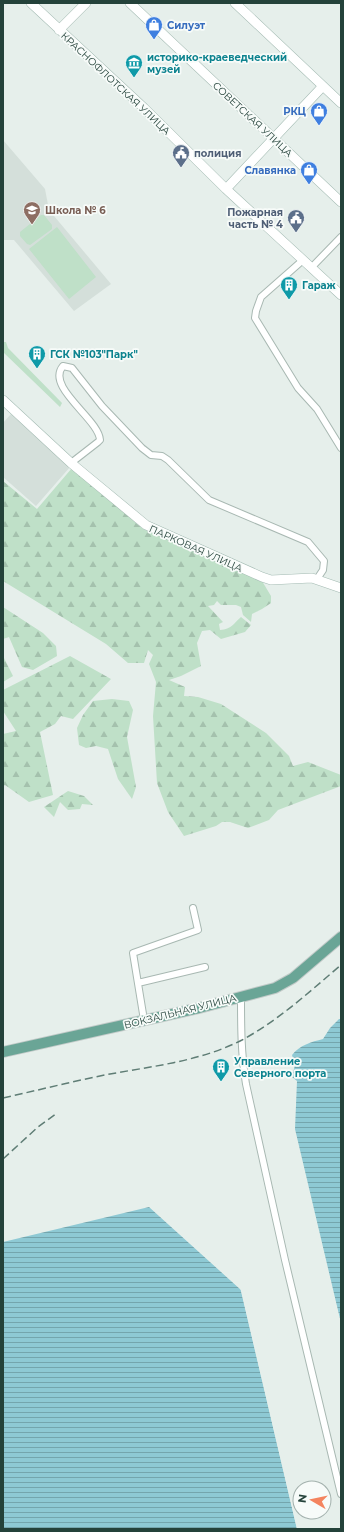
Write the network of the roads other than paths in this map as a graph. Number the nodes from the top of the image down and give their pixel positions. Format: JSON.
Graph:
{"nodes":[{"id":1,"x":31,"y":3,"type":"edge"},
{"id":2,"x":86,"y":3,"type":"edge"},
{"id":3,"x":130,"y":3,"type":"edge"},
{"id":4,"x":235,"y":3,"type":"edge"},
{"id":5,"x":59,"y":30,"type":"junction"},
{"id":6,"x":323,"y":86,"type":"junction"},
{"id":7,"x":341,"y":103,"type":"edge"},
{"id":8,"x":274,"y":138,"type":"junction"},
{"id":9,"x":226,"y":189,"type":"junction"},
{"id":10,"x":341,"y":202,"type":"edge"},
{"id":11,"x":341,"y":237,"type":"edge"},
{"id":12,"x":303,"y":260,"type":"junction"},
{"id":13,"x":311,"y":268,"type":"junction"},
{"id":14,"x":341,"y":295,"type":"edge"},
{"id":15,"x":3,"y":400,"type":"edge"},
{"id":16,"x":341,"y":448,"type":"edge"},
{"id":17,"x":71,"y":463,"type":"junction"},
{"id":18,"x":317,"y":579,"type":"junction"},
{"id":19,"x":341,"y":588,"type":"edge"},
{"id":20,"x":192,"y":908,"type":"dead end"},
{"id":21,"x":341,"y":938,"type":"edge"},
{"id":22,"x":205,"y":967,"type":"dead end"},
{"id":23,"x":138,"y":982,"type":"junction"},
{"id":24,"x":241,"y":996,"type":"junction"},
{"id":25,"x":144,"y":1020,"type":"junction"},
{"id":26,"x":3,"y":1052,"type":"edge"},
{"id":27,"x":341,"y":1494,"type":"edge"}],
"edges":[{"from":1,"to":5,"type":"street","name":"КРАСНОФЛОТСКАЯ УЛИЦА"},
{"from":2,"to":5,"type":"street"},
{"from":3,"to":8,"type":"street","name":"СОВЕТСКАЯ УЛИЦА"},
{"from":4,"to":6,"type":"street"},
{"from":5,"to":9,"type":"street","name":"КРАСНОФЛОТСКАЯ УЛИЦА"},
{"from":6,"to":7,"type":"street"},
{"from":6,"to":8,"type":"street"},
{"from":8,"to":9,"type":"street"},
{"from":8,"to":10,"type":"street","name":"СОВЕТСКАЯ УЛИЦА"},
{"from":9,"to":12,"type":"street","name":"КРАСНОФЛОТСКАЯ УЛИЦА"},
{"from":11,"to":13,"type":"street"},
{"from":12,"to":13,"type":"street","name":"КРАСНОФЛОТСКАЯ УЛИЦА"},
{"from":12,"to":16,"type":"street"},
{"from":13,"to":14,"type":"street","name":"КРАСНОФЛОТСКАЯ УЛИЦА"},
{"from":15,"to":17,"type":"street","name":"ПАРКОВАЯ УЛИЦА"},
{"from":17,"to":18,"type":"street","name":"ПАРКОВАЯ УЛИЦА"},
{"from":17,"to":18,"type":"street"},
{"from":18,"to":19,"type":"street","name":"ПАРКОВАЯ УЛИЦА"},
{"from":20,"to":23,"type":"street"},
{"from":21,"to":24,"type":"main road","name":"ВОКЗАЛЬНАЯ УЛИЦА"},
{"from":22,"to":23,"type":"street"},
{"from":23,"to":25,"type":"street"},
{"from":24,"to":25,"type":"main road","name":"ВОКЗАЛЬНАЯ УЛИЦА"},
{"from":24,"to":27,"type":"street"},
{"from":25,"to":26,"type":"main road","name":"ВОКЗАЛЬНАЯ УЛИЦА"}]}
